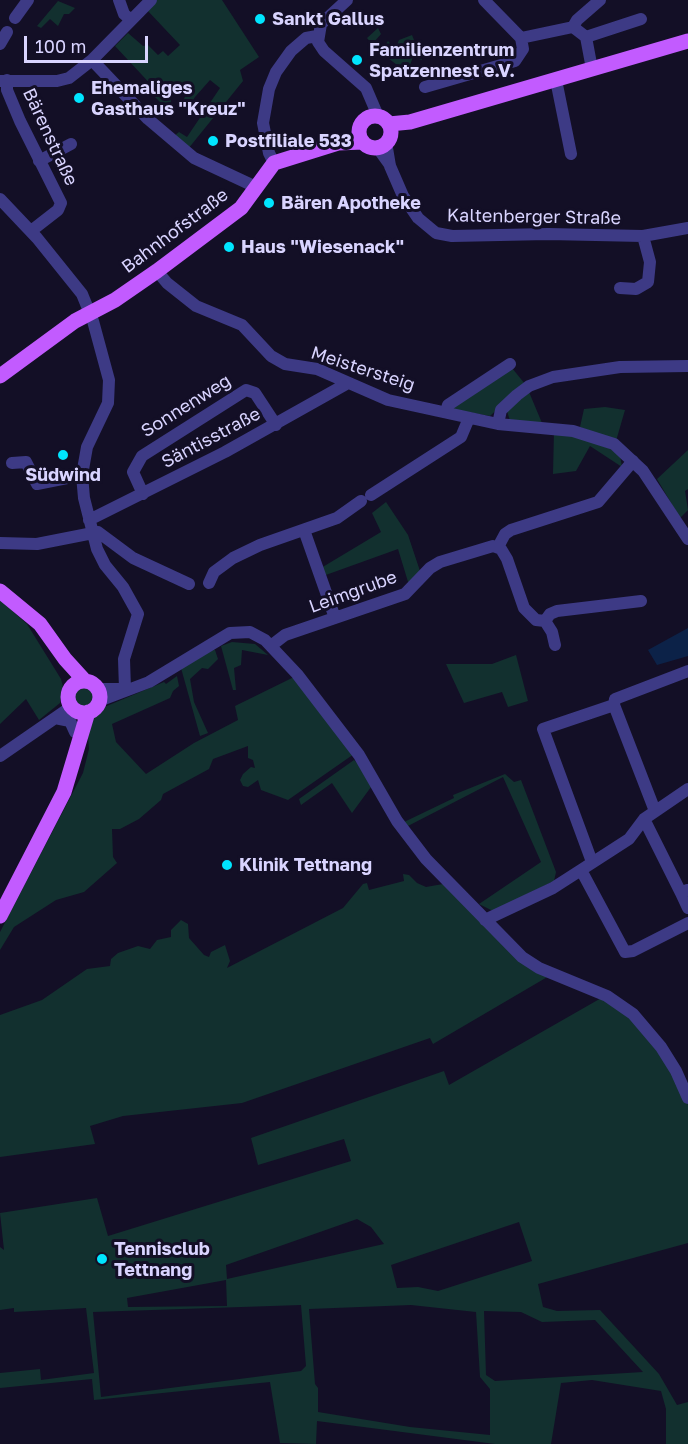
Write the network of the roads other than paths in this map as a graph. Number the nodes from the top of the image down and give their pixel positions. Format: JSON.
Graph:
{"nodes":[{"id":1,"x":119,"y":0,"type":"edge"},
{"id":2,"x":151,"y":0,"type":"edge"},
{"id":3,"x":347,"y":0,"type":"edge"},
{"id":4,"x":600,"y":0,"type":"edge"},
{"id":5,"x":22,"y":2,"type":"edge"},
{"id":6,"x":490,"y":2,"type":"edge"},
{"id":7,"x":15,"y":18,"type":"dead end"},
{"id":8,"x":641,"y":19,"type":"dead end"},
{"id":9,"x":130,"y":20,"type":"junction"},
{"id":10,"x":573,"y":27,"type":"junction"},
{"id":11,"x":7,"y":32,"type":"dead end"},
{"id":12,"x":317,"y":36,"type":"junction"},
{"id":13,"x":586,"y":37,"type":"junction"},
{"id":14,"x":521,"y":38,"type":"junction"},
{"id":15,"x":688,"y":41,"type":"edge"},
{"id":16,"x":0,"y":44,"type":"edge"},
{"id":17,"x":92,"y":60,"type":"junction"},
{"id":18,"x":592,"y":69,"type":"junction"},
{"id":19,"x":4,"y":80,"type":"edge"},
{"id":20,"x":556,"y":80,"type":"junction"},
{"id":21,"x":425,"y":87,"type":"dead end"},
{"id":22,"x":376,"y":132,"type":"junction"},
{"id":23,"x":71,"y":144,"type":"dead end"},
{"id":24,"x":571,"y":154,"type":"dead end"},
{"id":25,"x":39,"y":160,"type":"junction"},
{"id":26,"x":274,"y":163,"type":"junction"},
{"id":27,"x":256,"y":187,"type":"junction"},
{"id":28,"x":0,"y":199,"type":"edge"},
{"id":29,"x":688,"y":228,"type":"edge"},
{"id":30,"x":31,"y":231,"type":"junction"},
{"id":31,"x":643,"y":236,"type":"junction"},
{"id":32,"x":157,"y":271,"type":"junction"},
{"id":33,"x":620,"y":288,"type":"dead end"},
{"id":34,"x":90,"y":313,"type":"junction"},
{"id":35,"x":510,"y":364,"type":"dead end"},
{"id":36,"x":688,"y":366,"type":"edge"},
{"id":37,"x":0,"y":376,"type":"edge"},
{"id":38,"x":348,"y":383,"type":"junction"},
{"id":39,"x":446,"y":412,"type":"junction"},
{"id":40,"x":469,"y":418,"type":"junction"},
{"id":41,"x":498,"y":424,"type":"junction"},
{"id":42,"x":276,"y":425,"type":"junction"},
{"id":43,"x":633,"y":461,"type":"junction"},
{"id":44,"x":12,"y":463,"type":"dead end"},
{"id":45,"x":82,"y":475,"type":"junction"},
{"id":46,"x":143,"y":494,"type":"junction"},
{"id":47,"x":90,"y":526,"type":"junction"},
{"id":48,"x":304,"y":530,"type":"junction"},
{"id":49,"x":688,"y":539,"type":"edge"},
{"id":50,"x":0,"y":543,"type":"edge"},
{"id":51,"x":498,"y":547,"type":"junction"},
{"id":52,"x":209,"y":583,"type":"dead end"},
{"id":53,"x":189,"y":584,"type":"dead end"},
{"id":54,"x":0,"y":591,"type":"edge"},
{"id":55,"x":641,"y":601,"type":"dead end"},
{"id":56,"x":335,"y":618,"type":"junction"},
{"id":57,"x":545,"y":621,"type":"junction"},
{"id":58,"x":272,"y":645,"type":"junction"},
{"id":59,"x":555,"y":645,"type":"dead end"},
{"id":60,"x":688,"y":671,"type":"edge"},
{"id":61,"x":88,"y":690,"type":"junction"},
{"id":62,"x":125,"y":690,"type":"junction"},
{"id":63,"x":615,"y":705,"type":"junction"},
{"id":64,"x":78,"y":709,"type":"junction"},
{"id":65,"x":55,"y":718,"type":"junction"},
{"id":66,"x":76,"y":738,"type":"junction"},
{"id":67,"x":0,"y":756,"type":"edge"},
{"id":68,"x":688,"y":789,"type":"edge"},
{"id":69,"x":655,"y":811,"type":"junction"},
{"id":70,"x":644,"y":819,"type":"junction"},
{"id":71,"x":592,"y":862,"type":"junction"},
{"id":72,"x":581,"y":870,"type":"junction"},
{"id":73,"x":684,"y":891,"type":"edge"},
{"id":74,"x":688,"y":908,"type":"edge"},
{"id":75,"x":0,"y":916,"type":"edge"},
{"id":76,"x":485,"y":920,"type":"junction"},
{"id":77,"x":688,"y":923,"type":"edge"},
{"id":78,"x":688,"y":1098,"type":"edge"}],
"edges":[{"from":1,"to":9,"type":"street"},
{"from":2,"to":9,"type":"street"},
{"from":3,"to":12,"type":"street"},
{"from":4,"to":10,"type":"street"},
{"from":5,"to":7,"type":"street"},
{"from":6,"to":14,"type":"street"},
{"from":8,"to":13,"type":"street"},
{"from":9,"to":17,"type":"street"},
{"from":10,"to":13,"type":"street"},
{"from":10,"to":14,"type":"street"},
{"from":11,"to":16,"type":"street"},
{"from":12,"to":22,"type":"street","name":"Kaltenberger Straße"},
{"from":12,"to":26,"type":"street"},
{"from":13,"to":18,"type":"street"},
{"from":14,"to":21,"type":"street"},
{"from":15,"to":18,"type":"main road"},
{"from":17,"to":19,"type":"street"},
{"from":17,"to":27,"type":"street"},
{"from":18,"to":20,"type":"main road"},
{"from":19,"to":25,"type":"street","name":"Bärenstraße"},
{"from":20,"to":22,"type":"main road"},
{"from":20,"to":24,"type":"street"},
{"from":22,"to":26,"type":"main road"},
{"from":22,"to":31,"type":"street","name":"Kaltenberger Straße"},
{"from":23,"to":25,"type":"street"},
{"from":25,"to":30,"type":"street","name":"Bärenstraße"},
{"from":26,"to":27,"type":"main road","name":"Bahnhofstraße"},
{"from":27,"to":32,"type":"main road","name":"Bahnhofstraße"},
{"from":28,"to":30,"type":"street"},
{"from":29,"to":31,"type":"street","name":"Kaltenberger Straße"},
{"from":30,"to":34,"type":"street"},
{"from":31,"to":33,"type":"street","name":"Kaltenberger Straße"},
{"from":32,"to":34,"type":"main road","name":"Bahnhofstraße"},
{"from":32,"to":38,"type":"street","name":"Meistersteig"},
{"from":34,"to":37,"type":"main road","name":"Bahnhofstraße"},
{"from":34,"to":45,"type":"street"},
{"from":35,"to":39,"type":"street"},
{"from":36,"to":41,"type":"street"},
{"from":38,"to":39,"type":"street","name":"Meistersteig"},
{"from":38,"to":42,"type":"street","name":"Säntisstraße"},
{"from":39,"to":40,"type":"street","name":"Meistersteig"},
{"from":40,"to":41,"type":"street","name":"Meistersteig"},
{"from":40,"to":48,"type":"street"},
{"from":41,"to":43,"type":"street","name":"Meistersteig"},
{"from":42,"to":46,"type":"street","name":"Säntisstraße"},
{"from":42,"to":46,"type":"street","name":"Sonnenweg"},
{"from":43,"to":49,"type":"street","name":"Meistersteig"},
{"from":43,"to":51,"type":"street"},
{"from":44,"to":45,"type":"street"},
{"from":45,"to":47,"type":"street"},
{"from":46,"to":47,"type":"street","name":"Säntisstraße"},
{"from":47,"to":50,"type":"street","name":"Säntisstraße"},
{"from":47,"to":53,"type":"street"},
{"from":47,"to":62,"type":"street"},
{"from":48,"to":52,"type":"street"},
{"from":48,"to":56,"type":"street"},
{"from":51,"to":56,"type":"street","name":"Leimgrube"},
{"from":51,"to":57,"type":"street"},
{"from":54,"to":61,"type":"main road"},
{"from":55,"to":57,"type":"street"},
{"from":56,"to":58,"type":"street","name":"Leimgrube"},
{"from":57,"to":59,"type":"street"},
{"from":58,"to":62,"type":"street"},
{"from":58,"to":76,"type":"street"},
{"from":60,"to":63,"type":"street"},
{"from":61,"to":62,"type":"street"},
{"from":61,"to":64,"type":"main road"},
{"from":61,"to":64,"type":"main road"},
{"from":63,"to":69,"type":"street"},
{"from":63,"to":71,"type":"street"},
{"from":64,"to":65,"type":"street"},
{"from":64,"to":66,"type":"main road"},
{"from":65,"to":66,"type":"street"},
{"from":65,"to":67,"type":"street"},
{"from":66,"to":75,"type":"main road"},
{"from":68,"to":69,"type":"street"},
{"from":69,"to":70,"type":"street"},
{"from":70,"to":71,"type":"street"},
{"from":70,"to":73,"type":"street"},
{"from":71,"to":72,"type":"street"},
{"from":72,"to":76,"type":"street"},
{"from":72,"to":77,"type":"street"},
{"from":73,"to":74,"type":"street"},
{"from":76,"to":78,"type":"street"}]}
